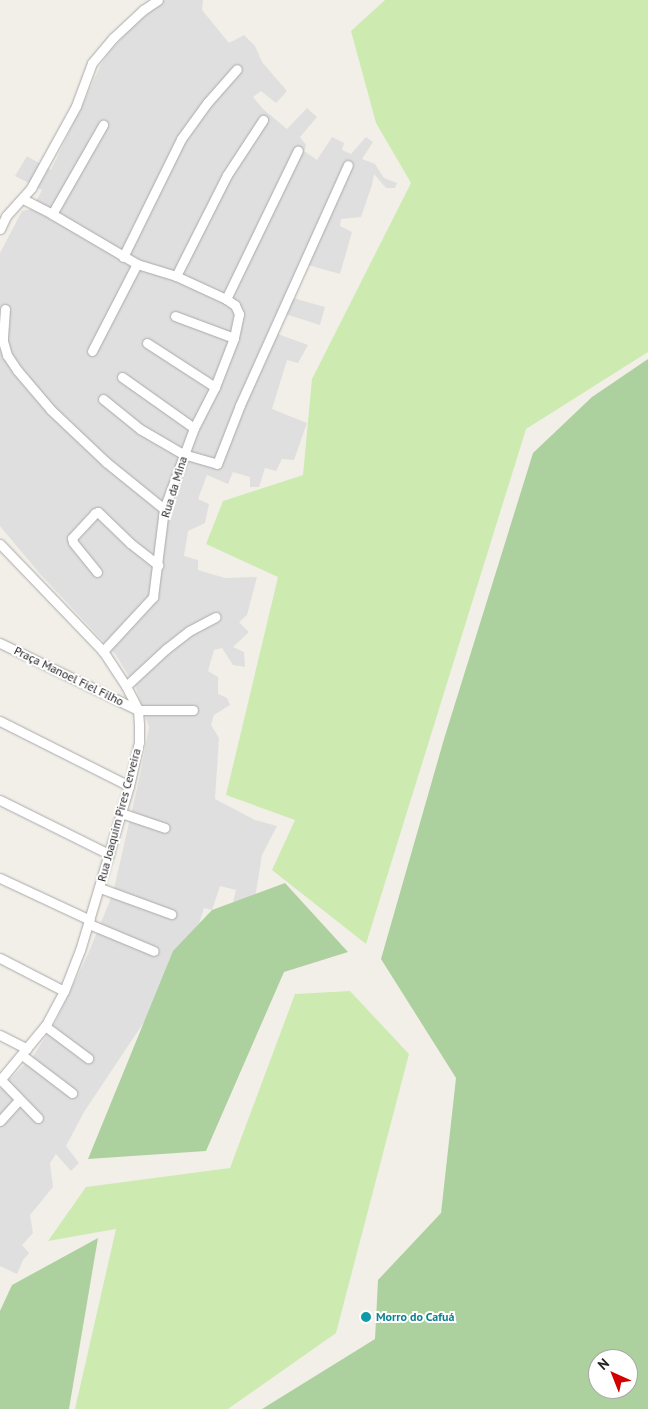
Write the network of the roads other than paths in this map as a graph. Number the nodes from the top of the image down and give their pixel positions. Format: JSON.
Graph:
{"nodes":[{"id":1,"x":158,"y":0,"type":"edge"},
{"id":2,"x":237,"y":69,"type":"dead end"},
{"id":3,"x":263,"y":120,"type":"dead end"},
{"id":4,"x":103,"y":125,"type":"dead end"},
{"id":5,"x":298,"y":150,"type":"dead end"},
{"id":6,"x":348,"y":165,"type":"dead end"},
{"id":7,"x":22,"y":199,"type":"junction"},
{"id":8,"x":52,"y":214,"type":"junction"},
{"id":9,"x":0,"y":229,"type":"edge"},
{"id":10,"x":123,"y":257,"type":"junction"},
{"id":11,"x":137,"y":264,"type":"junction"},
{"id":12,"x":176,"y":276,"type":"junction"},
{"id":13,"x":226,"y":299,"type":"junction"},
{"id":14,"x":5,"y":308,"type":"dead end"},
{"id":15,"x":176,"y":316,"type":"dead end"},
{"id":16,"x":234,"y":338,"type":"junction"},
{"id":17,"x":147,"y":344,"type":"dead end"},
{"id":18,"x":92,"y":351,"type":"dead end"},
{"id":19,"x":122,"y":377,"type":"dead end"},
{"id":20,"x":215,"y":387,"type":"junction"},
{"id":21,"x":103,"y":400,"type":"dead end"},
{"id":22,"x":194,"y":428,"type":"junction"},
{"id":23,"x":183,"y":454,"type":"junction"},
{"id":24,"x":164,"y":509,"type":"junction"},
{"id":25,"x":0,"y":544,"type":"edge"},
{"id":26,"x":158,"y":565,"type":"junction"},
{"id":27,"x":97,"y":572,"type":"dead end"},
{"id":28,"x":215,"y":617,"type":"dead end"},
{"id":29,"x":0,"y":643,"type":"edge"},
{"id":30,"x":103,"y":652,"type":"junction"},
{"id":31,"x":126,"y":686,"type":"junction"},
{"id":32,"x":138,"y":710,"type":"junction"},
{"id":33,"x":193,"y":710,"type":"dead end"},
{"id":34,"x":0,"y":721,"type":"edge"},
{"id":35,"x":129,"y":786,"type":"junction"},
{"id":36,"x":0,"y":800,"type":"edge"},
{"id":37,"x":121,"y":813,"type":"junction"},
{"id":38,"x":165,"y":828,"type":"dead end"},
{"id":39,"x":109,"y":854,"type":"junction"},
{"id":40,"x":0,"y":878,"type":"edge"},
{"id":41,"x":100,"y":888,"type":"junction"},
{"id":42,"x":171,"y":914,"type":"dead end"},
{"id":43,"x":89,"y":922,"type":"junction"},
{"id":44,"x":154,"y":951,"type":"dead end"},
{"id":45,"x":0,"y":958,"type":"edge"},
{"id":46,"x":64,"y":991,"type":"junction"},
{"id":47,"x":45,"y":1026,"type":"junction"},
{"id":48,"x":0,"y":1035,"type":"edge"},
{"id":49,"x":25,"y":1052,"type":"junction"},
{"id":50,"x":88,"y":1058,"type":"dead end"},
{"id":51,"x":0,"y":1080,"type":"edge"},
{"id":52,"x":72,"y":1093,"type":"dead end"},
{"id":53,"x":19,"y":1100,"type":"junction"},
{"id":54,"x":38,"y":1118,"type":"dead end"},
{"id":55,"x":0,"y":1121,"type":"edge"}],
"edges":[{"from":1,"to":7,"type":"street"},
{"from":2,"to":10,"type":"street"},
{"from":3,"to":12,"type":"street"},
{"from":4,"to":8,"type":"street"},
{"from":5,"to":13,"type":"street"},
{"from":6,"to":23,"type":"street"},
{"from":7,"to":8,"type":"street"},
{"from":7,"to":9,"type":"street"},
{"from":8,"to":10,"type":"street"},
{"from":10,"to":11,"type":"street"},
{"from":11,"to":12,"type":"street"},
{"from":11,"to":18,"type":"street"},
{"from":12,"to":13,"type":"street"},
{"from":13,"to":16,"type":"street","name":"Rua da Mina"},
{"from":14,"to":24,"type":"street"},
{"from":15,"to":16,"type":"street"},
{"from":16,"to":20,"type":"street","name":"Rua da Mina"},
{"from":17,"to":20,"type":"street"},
{"from":19,"to":22,"type":"street"},
{"from":20,"to":22,"type":"street","name":"Rua da Mina"},
{"from":21,"to":23,"type":"street"},
{"from":22,"to":23,"type":"street","name":"Rua da Mina"},
{"from":23,"to":24,"type":"street","name":"Rua da Mina"},
{"from":24,"to":26,"type":"street","name":"Rua da Mina"},
{"from":25,"to":30,"type":"street","name":"Rua Joaquim Pires Cerveira"},
{"from":26,"to":27,"type":"street"},
{"from":26,"to":30,"type":"street","name":"Rua da Mina"},
{"from":28,"to":31,"type":"street"},
{"from":29,"to":32,"type":"street","name":"Praça Manoel Fiel Filho"},
{"from":30,"to":31,"type":"street","name":"Rua Joaquim Pires Cerveira"},
{"from":31,"to":32,"type":"street","name":"Rua Joaquim Pires Cerveira"},
{"from":32,"to":33,"type":"street"},
{"from":32,"to":35,"type":"street","name":"Rua Joaquim Pires Cerveira"},
{"from":34,"to":35,"type":"street"},
{"from":35,"to":37,"type":"street","name":"Rua Joaquim Pires Cerveira"},
{"from":36,"to":39,"type":"street"},
{"from":37,"to":38,"type":"street"},
{"from":37,"to":39,"type":"street","name":"Rua Joaquim Pires Cerveira"},
{"from":39,"to":41,"type":"street","name":"Rua Joaquim Pires Cerveira"},
{"from":40,"to":43,"type":"street"},
{"from":41,"to":42,"type":"street"},
{"from":41,"to":43,"type":"street","name":"Rua Joaquim Pires Cerveira"},
{"from":43,"to":44,"type":"street"},
{"from":43,"to":46,"type":"street","name":"Rua Joaquim Pires Cerveira"},
{"from":45,"to":46,"type":"street"},
{"from":46,"to":47,"type":"street","name":"Rua Joaquim Pires Cerveira"},
{"from":47,"to":49,"type":"street","name":"Rua Joaquim Pires Cerveira"},
{"from":47,"to":50,"type":"street"},
{"from":48,"to":49,"type":"street"},
{"from":49,"to":51,"type":"street","name":"Rua Joaquim Pires Cerveira"},
{"from":49,"to":52,"type":"street"},
{"from":51,"to":53,"type":"street"},
{"from":53,"to":54,"type":"street"},
{"from":53,"to":55,"type":"street"}]}
